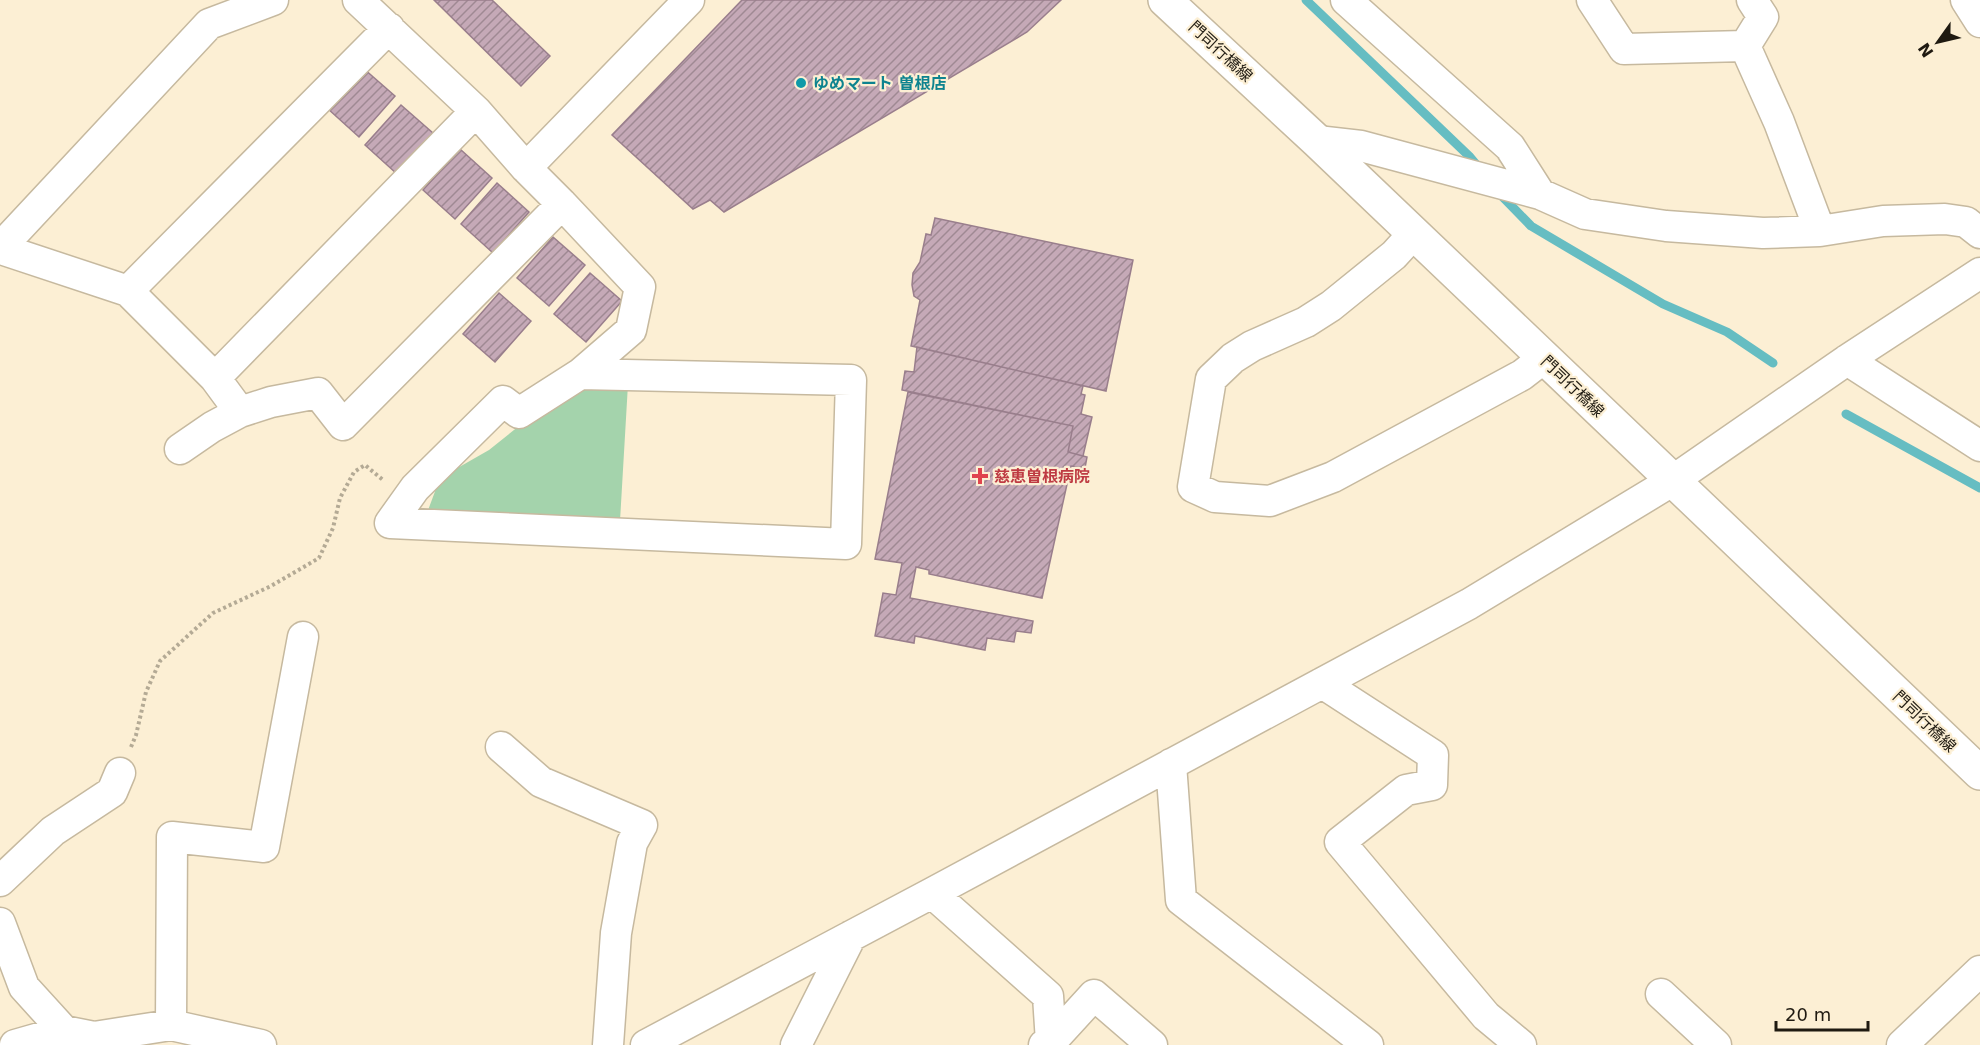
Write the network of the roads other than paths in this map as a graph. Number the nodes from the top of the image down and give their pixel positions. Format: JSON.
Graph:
{"nodes":[{"id":1,"x":273,"y":0,"type":"edge"},
{"id":2,"x":358,"y":0,"type":"edge"},
{"id":3,"x":689,"y":0,"type":"edge"},
{"id":4,"x":1165,"y":0,"type":"edge"},
{"id":5,"x":1346,"y":0,"type":"edge"},
{"id":6,"x":1592,"y":0,"type":"edge"},
{"id":7,"x":1752,"y":0,"type":"edge"},
{"id":8,"x":1966,"y":0,"type":"edge"},
{"id":9,"x":1980,"y":22,"type":"edge"},
{"id":10,"x":389,"y":28,"type":"junction"},
{"id":11,"x":1745,"y":46,"type":"junction"},
{"id":12,"x":476,"y":111,"type":"junction"},
{"id":13,"x":1317,"y":141,"type":"junction"},
{"id":14,"x":526,"y":168,"type":"junction"},
{"id":15,"x":1533,"y":193,"type":"junction"},
{"id":16,"x":562,"y":204,"type":"junction"},
{"id":17,"x":1820,"y":231,"type":"junction"},
{"id":18,"x":1980,"y":232,"type":"edge"},
{"id":19,"x":1414,"y":234,"type":"junction"},
{"id":20,"x":1,"y":248,"type":"edge"},
{"id":21,"x":1980,"y":273,"type":"edge"},
{"id":22,"x":128,"y":291,"type":"junction"},
{"id":23,"x":1544,"y":358,"type":"junction"},
{"id":24,"x":1847,"y":360,"type":"junction"},
{"id":25,"x":580,"y":374,"type":"junction"},
{"id":26,"x":215,"y":378,"type":"junction"},
{"id":27,"x":240,"y":412,"type":"junction"},
{"id":28,"x":1980,"y":446,"type":"edge"},
{"id":29,"x":180,"y":449,"type":"dead end"},
{"id":30,"x":1672,"y":481,"type":"junction"},
{"id":31,"x":303,"y":637,"type":"dead end"},
{"id":32,"x":1322,"y":683,"type":"junction"},
{"id":33,"x":501,"y":747,"type":"dead end"},
{"id":34,"x":1171,"y":765,"type":"junction"},
{"id":35,"x":120,"y":773,"type":"road end"},
{"id":36,"x":1980,"y":773,"type":"edge"},
{"id":37,"x":0,"y":880,"type":"edge"},
{"id":38,"x":932,"y":893,"type":"junction"},
{"id":39,"x":0,"y":923,"type":"edge"},
{"id":40,"x":851,"y":936,"type":"junction"},
{"id":41,"x":1980,"y":970,"type":"edge"},
{"id":42,"x":1661,"y":994,"type":"dead end"},
{"id":43,"x":171,"y":1025,"type":"junction"},
{"id":44,"x":64,"y":1031,"type":"junction"},
{"id":45,"x":1047,"y":1044,"type":"edge"},
{"id":46,"x":15,"y":1045,"type":"edge"},
{"id":47,"x":261,"y":1045,"type":"edge"},
{"id":48,"x":608,"y":1045,"type":"edge"},
{"id":49,"x":646,"y":1045,"type":"edge"},
{"id":50,"x":795,"y":1045,"type":"edge"},
{"id":51,"x":1152,"y":1045,"type":"edge"},
{"id":52,"x":1368,"y":1045,"type":"edge"},
{"id":53,"x":1521,"y":1045,"type":"edge"},
{"id":54,"x":1716,"y":1045,"type":"edge"},
{"id":55,"x":1902,"y":1045,"type":"edge"}],
"edges":[{"from":1,"to":20,"type":"street"},
{"from":2,"to":10,"type":"street"},
{"from":3,"to":14,"type":"street"},
{"from":4,"to":13,"type":"main road","name":"門司行橋線"},
{"from":5,"to":15,"type":"street"},
{"from":6,"to":11,"type":"street"},
{"from":7,"to":11,"type":"street"},
{"from":8,"to":9,"type":"street"},
{"from":10,"to":12,"type":"street"},
{"from":10,"to":22,"type":"street"},
{"from":11,"to":17,"type":"street"},
{"from":12,"to":14,"type":"street"},
{"from":12,"to":26,"type":"street"},
{"from":13,"to":15,"type":"street"},
{"from":13,"to":19,"type":"main road","name":"門司行橋線"},
{"from":14,"to":16,"type":"street"},
{"from":15,"to":17,"type":"street"},
{"from":16,"to":25,"type":"street"},
{"from":16,"to":27,"type":"street"},
{"from":17,"to":18,"type":"street"},
{"from":19,"to":23,"type":"main road","name":"門司行橋線"},
{"from":19,"to":23,"type":"street"},
{"from":20,"to":22,"type":"street"},
{"from":21,"to":24,"type":"street"},
{"from":22,"to":26,"type":"street"},
{"from":23,"to":30,"type":"main road","name":"門司行橋線"},
{"from":24,"to":28,"type":"street"},
{"from":24,"to":30,"type":"street"},
{"from":25,"to":25,"type":"street"},
{"from":26,"to":27,"type":"street"},
{"from":27,"to":29,"type":"street"},
{"from":30,"to":32,"type":"street"},
{"from":30,"to":36,"type":"main road","name":"門司行橋線"},
{"from":31,"to":43,"type":"street"},
{"from":32,"to":34,"type":"street"},
{"from":32,"to":53,"type":"street"},
{"from":33,"to":48,"type":"street"},
{"from":34,"to":38,"type":"street"},
{"from":34,"to":52,"type":"street"},
{"from":35,"to":37,"type":"street"},
{"from":38,"to":40,"type":"street"},
{"from":38,"to":45,"type":"street"},
{"from":39,"to":44,"type":"street"},
{"from":40,"to":49,"type":"street"},
{"from":40,"to":50,"type":"street"},
{"from":41,"to":55,"type":"street"},
{"from":42,"to":54,"type":"street"},
{"from":43,"to":44,"type":"street"},
{"from":43,"to":47,"type":"street"},
{"from":44,"to":46,"type":"street"},
{"from":45,"to":51,"type":"street"}]}
